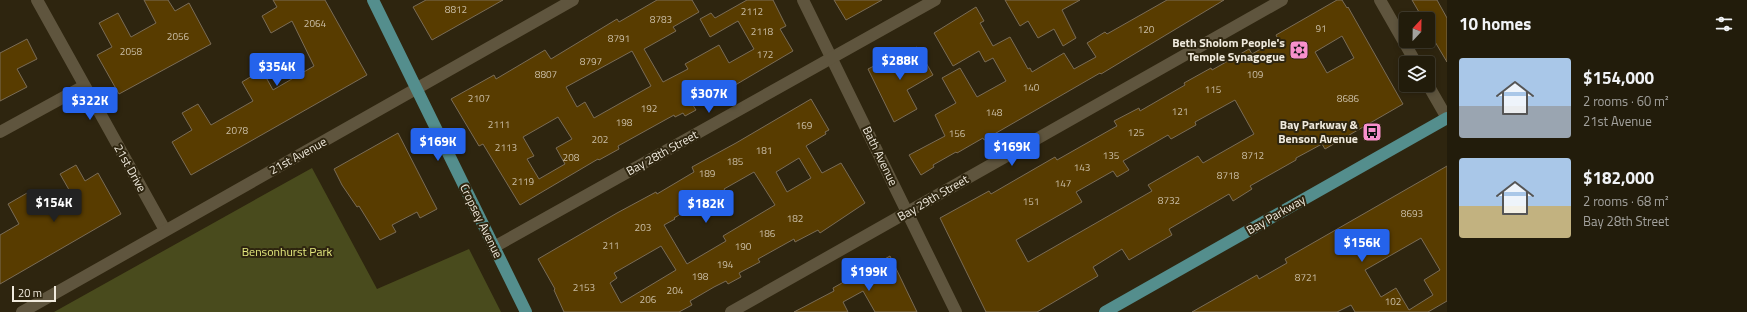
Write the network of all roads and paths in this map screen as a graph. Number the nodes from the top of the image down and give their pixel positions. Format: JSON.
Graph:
{"nodes":[{"id":1,"x":37,"y":0,"type":"edge"},
{"id":2,"x":373,"y":0,"type":"edge"},
{"id":3,"x":573,"y":0,"type":"edge"},
{"id":4,"x":803,"y":0,"type":"edge"},
{"id":5,"x":935,"y":0,"type":"edge"},
{"id":6,"x":1282,"y":0,"type":"edge"},
{"id":7,"x":1380,"y":0,"type":"edge"},
{"id":8,"x":1412,"y":56,"type":"edge"},
{"id":9,"x":832,"y":59,"type":"junction"},
{"id":10,"x":84,"y":86,"type":"junction"},
{"id":11,"x":416,"y":89,"type":"junction"},
{"id":12,"x":1432,"y":92,"type":"edge"},
{"id":13,"x":1447,"y":118,"type":"edge"},
{"id":14,"x":0,"y":132,"type":"edge"},
{"id":15,"x":907,"y":212,"type":"junction"},
{"id":16,"x":165,"y":230,"type":"junction"},
{"id":17,"x":494,"y":247,"type":"junction"},
{"id":18,"x":22,"y":312,"type":"edge"},
{"id":19,"x":526,"y":312,"type":"edge"},
{"id":20,"x":731,"y":312,"type":"edge"},
{"id":21,"x":956,"y":312,"type":"edge"},
{"id":22,"x":1105,"y":312,"type":"edge"}],
"edges":[{"from":1,"to":10,"type":"street","name":"21st Drive"},
{"from":2,"to":11,"type":"main road","name":"Cropsey Avenue"},
{"from":3,"to":11,"type":"street","name":"21st Avenue"},
{"from":4,"to":9,"type":"street","name":"Bath Avenue"},
{"from":5,"to":9,"type":"street","name":"Bay 28th Street"},
{"from":6,"to":15,"type":"street","name":"Bay 29th Street"},
{"from":7,"to":8,"type":"street"},
{"from":9,"to":15,"type":"street","name":"Bath Avenue"},
{"from":9,"to":17,"type":"street","name":"Bay 28th Street"},
{"from":10,"to":14,"type":"street"},
{"from":10,"to":16,"type":"street","name":"21st Drive"},
{"from":11,"to":16,"type":"street","name":"21st Avenue"},
{"from":11,"to":17,"type":"main road","name":"Cropsey Avenue"},
{"from":12,"to":13,"type":"street"},
{"from":13,"to":22,"type":"main road","name":"Bay Parkway"},
{"from":15,"to":20,"type":"street","name":"Bay 29th Street"},
{"from":15,"to":21,"type":"street","name":"Bath Avenue"},
{"from":16,"to":18,"type":"street","name":"21st Avenue"},
{"from":17,"to":19,"type":"main road","name":"Cropsey Avenue"}]}
